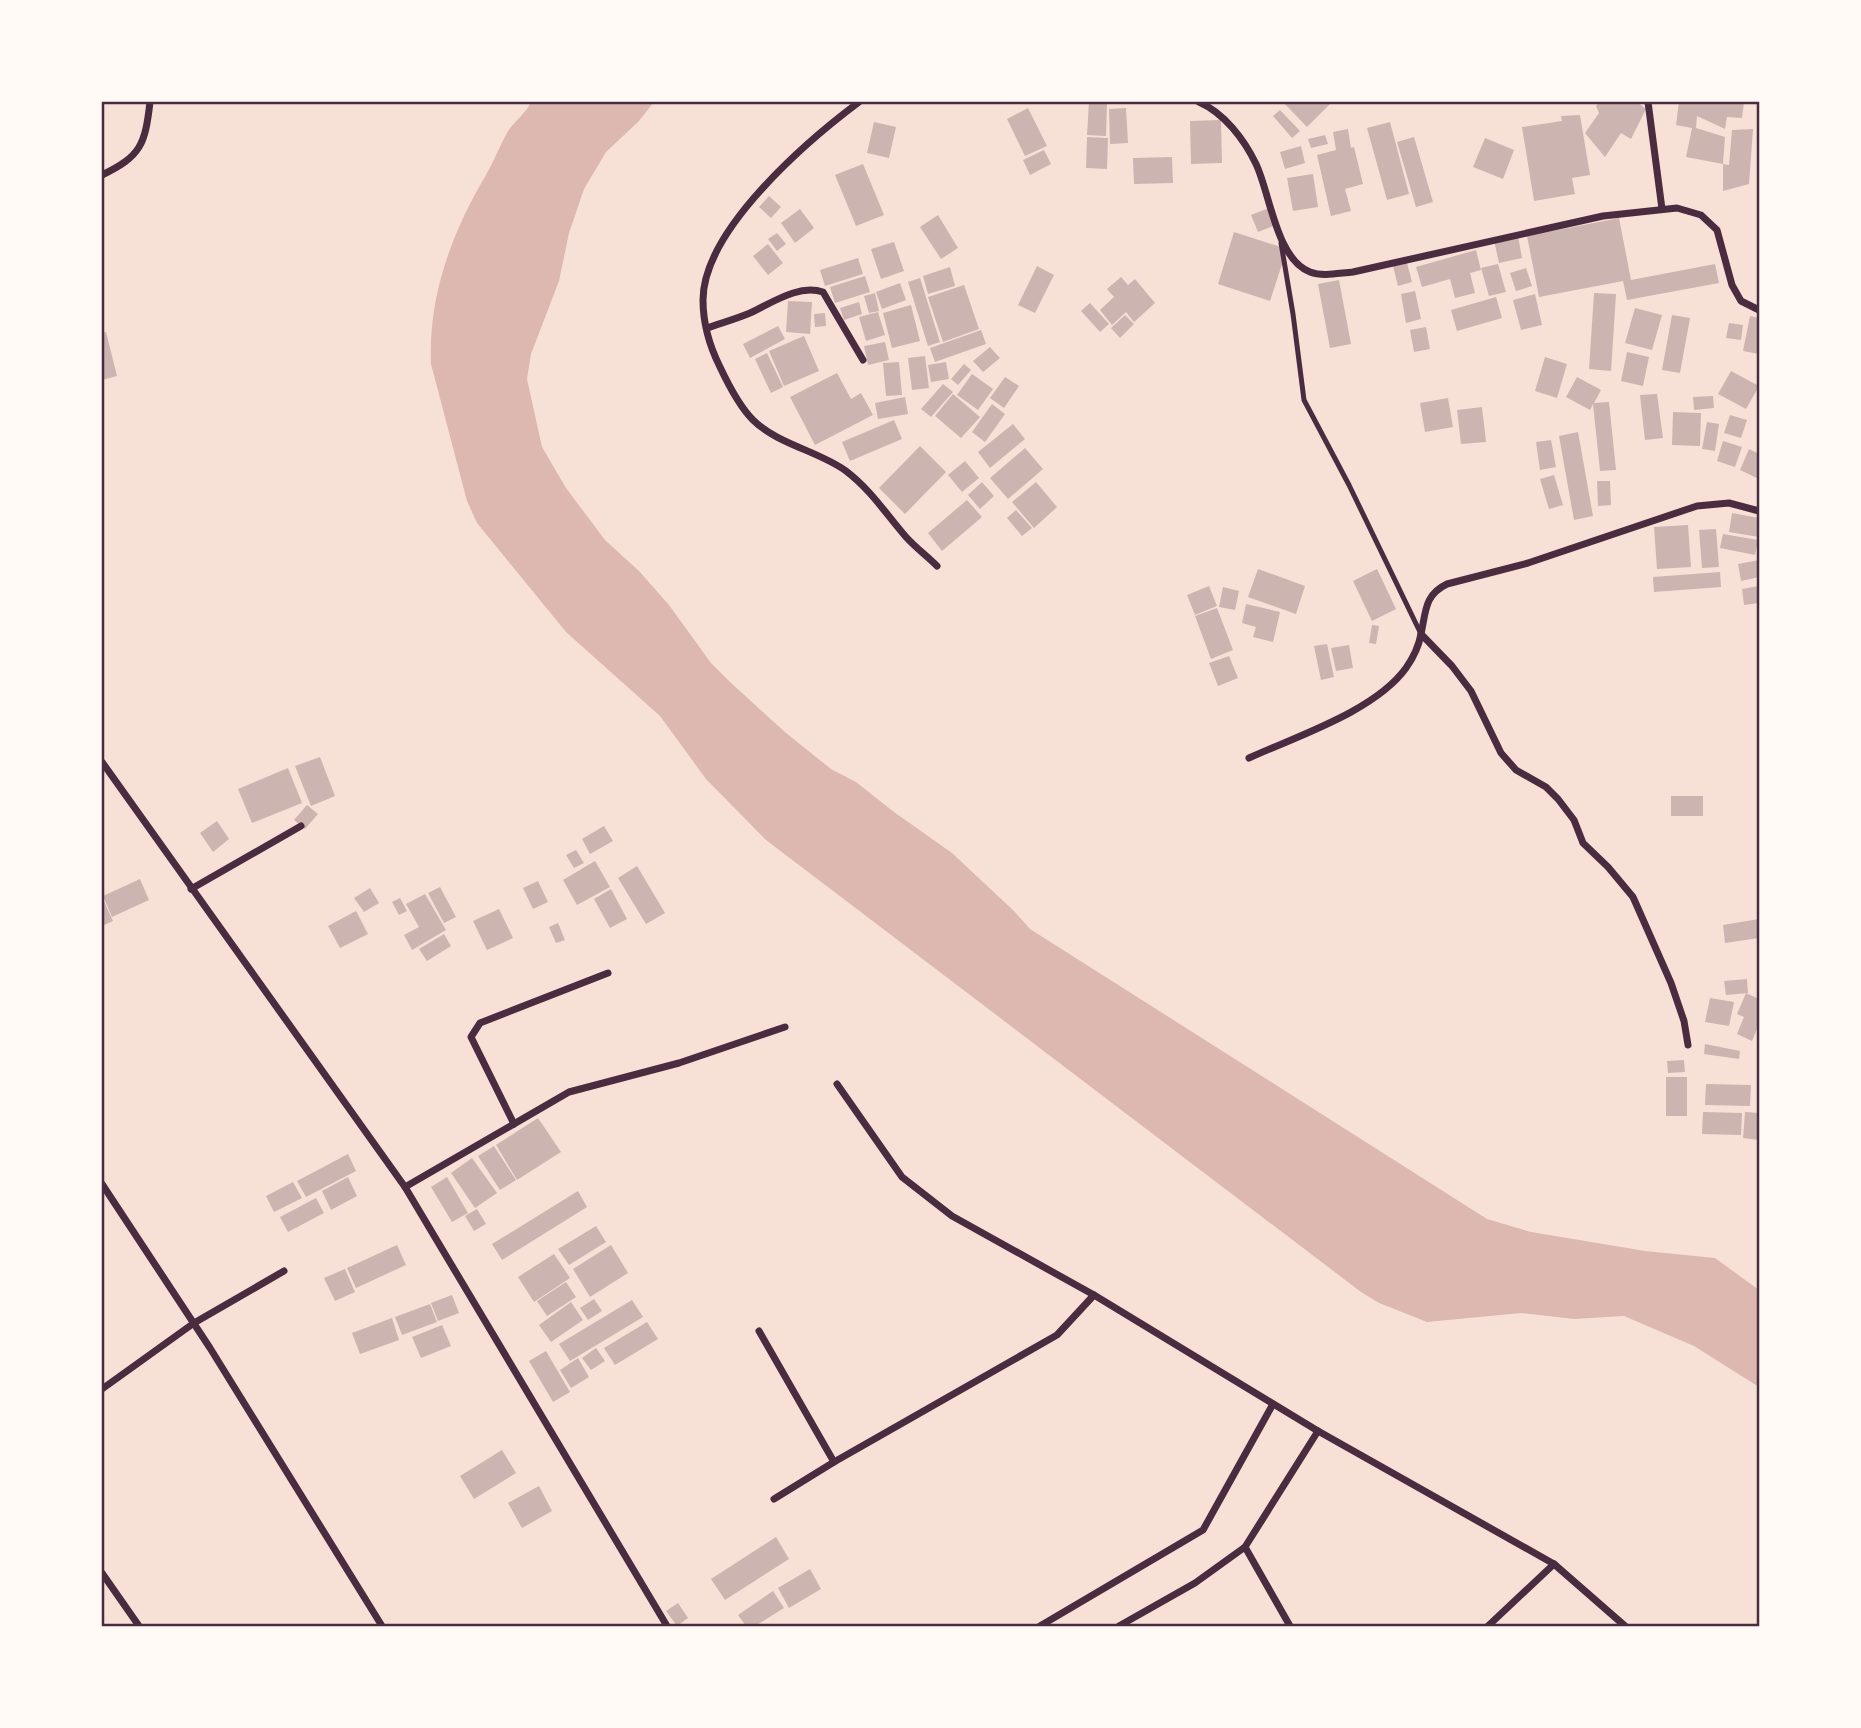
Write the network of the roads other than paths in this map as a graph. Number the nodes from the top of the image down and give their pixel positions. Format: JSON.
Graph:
{"nodes":[{"id":1,"x":150,"y":102,"type":"edge"},
{"id":2,"x":859,"y":102,"type":"edge"},
{"id":3,"x":1199,"y":102,"type":"edge"},
{"id":4,"x":1648,"y":102,"type":"edge"},
{"id":5,"x":102,"y":175,"type":"edge"},
{"id":6,"x":1662,"y":209,"type":"junction"},
{"id":7,"x":1281,"y":240,"type":"junction"},
{"id":8,"x":1759,"y":310,"type":"edge"},
{"id":9,"x":707,"y":328,"type":"junction"},
{"id":10,"x":863,"y":360,"type":"dead end"},
{"id":11,"x":1759,"y":511,"type":"edge"},
{"id":12,"x":937,"y":566,"type":"dead end"},
{"id":13,"x":1421,"y":634,"type":"junction"},
{"id":14,"x":1249,"y":758,"type":"dead end"},
{"id":15,"x":102,"y":762,"type":"edge"},
{"id":16,"x":301,"y":826,"type":"dead end"},
{"id":17,"x":191,"y":889,"type":"junction"},
{"id":18,"x":608,"y":973,"type":"dead end"},
{"id":19,"x":785,"y":1027,"type":"dead end"},
{"id":20,"x":1688,"y":1045,"type":"dead end"},
{"id":21,"x":837,"y":1084,"type":"dead end"},
{"id":22,"x":514,"y":1124,"type":"junction"},
{"id":23,"x":102,"y":1184,"type":"edge"},
{"id":24,"x":405,"y":1187,"type":"junction"},
{"id":25,"x":284,"y":1271,"type":"dead end"},
{"id":26,"x":1094,"y":1295,"type":"junction"},
{"id":27,"x":194,"y":1323,"type":"junction"},
{"id":28,"x":759,"y":1331,"type":"dead end"},
{"id":29,"x":102,"y":1389,"type":"edge"},
{"id":30,"x":1273,"y":1404,"type":"junction"},
{"id":31,"x":1318,"y":1432,"type":"junction"},
{"id":32,"x":834,"y":1462,"type":"junction"},
{"id":33,"x":774,"y":1499,"type":"dead end"},
{"id":34,"x":1245,"y":1547,"type":"junction"},
{"id":35,"x":1554,"y":1564,"type":"junction"},
{"id":36,"x":102,"y":1573,"type":"edge"},
{"id":37,"x":139,"y":1626,"type":"edge"},
{"id":38,"x":382,"y":1626,"type":"edge"},
{"id":39,"x":667,"y":1626,"type":"edge"},
{"id":40,"x":1040,"y":1626,"type":"edge"},
{"id":41,"x":1119,"y":1626,"type":"edge"},
{"id":42,"x":1290,"y":1626,"type":"edge"},
{"id":43,"x":1489,"y":1626,"type":"edge"},
{"id":44,"x":1625,"y":1626,"type":"edge"}],
"edges":[{"from":1,"to":5,"type":"street"},
{"from":2,"to":9,"type":"street"},
{"from":3,"to":7,"type":"street"},
{"from":4,"to":6,"type":"street"},
{"from":6,"to":7,"type":"street"},
{"from":6,"to":8,"type":"street"},
{"from":7,"to":13,"type":"lane"},
{"from":9,"to":10,"type":"street"},
{"from":9,"to":12,"type":"street"},
{"from":11,"to":13,"type":"street"},
{"from":13,"to":14,"type":"street"},
{"from":13,"to":20,"type":"street"},
{"from":15,"to":17,"type":"street"},
{"from":16,"to":17,"type":"street"},
{"from":17,"to":24,"type":"street"},
{"from":18,"to":22,"type":"street"},
{"from":19,"to":22,"type":"street"},
{"from":21,"to":26,"type":"street"},
{"from":22,"to":24,"type":"street"},
{"from":23,"to":27,"type":"street"},
{"from":24,"to":39,"type":"street"},
{"from":25,"to":27,"type":"street"},
{"from":26,"to":30,"type":"street"},
{"from":26,"to":32,"type":"street"},
{"from":27,"to":29,"type":"street"},
{"from":27,"to":38,"type":"street"},
{"from":28,"to":32,"type":"street"},
{"from":30,"to":31,"type":"street"},
{"from":30,"to":40,"type":"street"},
{"from":31,"to":34,"type":"street"},
{"from":31,"to":35,"type":"street"},
{"from":32,"to":33,"type":"street"},
{"from":34,"to":41,"type":"street"},
{"from":34,"to":42,"type":"street"},
{"from":35,"to":43,"type":"street"},
{"from":35,"to":44,"type":"street"},
{"from":36,"to":37,"type":"street"}]}
